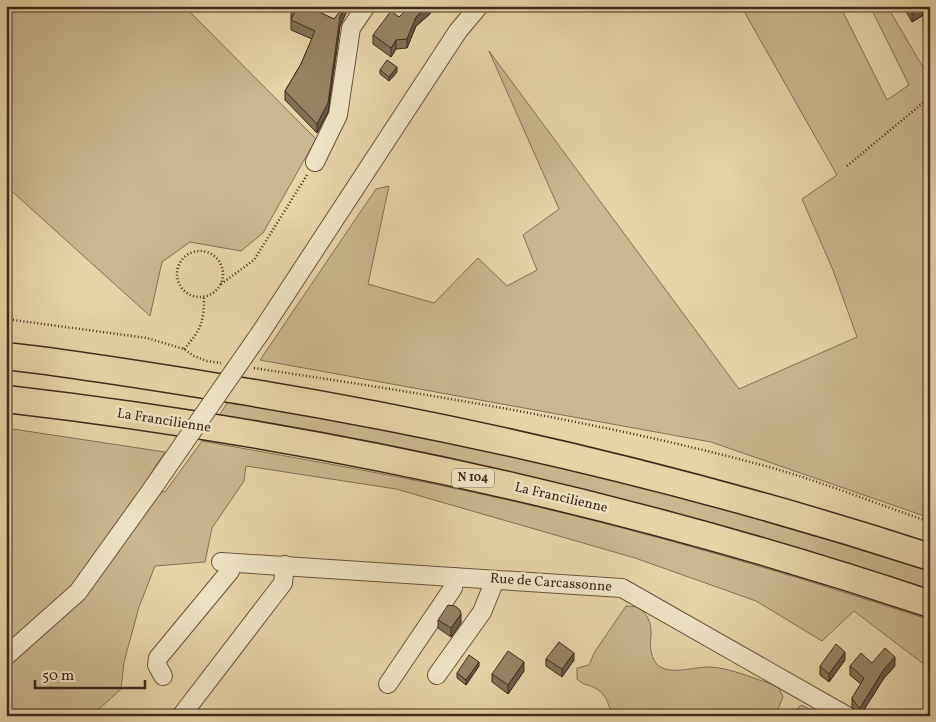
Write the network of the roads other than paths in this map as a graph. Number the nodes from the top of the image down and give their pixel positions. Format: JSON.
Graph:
{"nodes":[{"id":1,"x":366,"y":6,"type":"edge"},
{"id":2,"x":479,"y":6,"type":"edge"},
{"id":3,"x":315,"y":162,"type":"road end"},
{"id":4,"x":6,"y":356,"type":"edge"},
{"id":5,"x":6,"y":399,"type":"edge"},
{"id":6,"x":930,"y":558,"type":"edge"},
{"id":7,"x":285,"y":565,"type":"junction"},
{"id":8,"x":455,"y":577,"type":"junction"},
{"id":9,"x":495,"y":580,"type":"junction"},
{"id":10,"x":930,"y":604,"type":"edge"},
{"id":11,"x":6,"y":656,"type":"edge"},
{"id":12,"x":437,"y":675,"type":"dead end"},
{"id":13,"x":163,"y":676,"type":"dead end"},
{"id":14,"x":388,"y":684,"type":"dead end"},
{"id":15,"x":181,"y":716,"type":"edge"},
{"id":16,"x":847,"y":716,"type":"edge"}],
"edges":[{"from":1,"to":3,"type":"street"},
{"from":2,"to":11,"type":"street","bridge":true},
{"from":4,"to":6,"type":"highway"},
{"from":5,"to":10,"type":"highway","name":"La Francilienne","number":"N 104"},
{"from":7,"to":8,"type":"street","name":"Rue de Carcassonne"},
{"from":7,"to":13,"type":"street","name":"Rue de Carcassonne"},
{"from":7,"to":15,"type":"street"},
{"from":8,"to":9,"type":"street","name":"Rue de Carcassonne"},
{"from":8,"to":14,"type":"street"},
{"from":9,"to":12,"type":"street"},
{"from":9,"to":16,"type":"street","name":"Rue de Carcassonne"}]}
